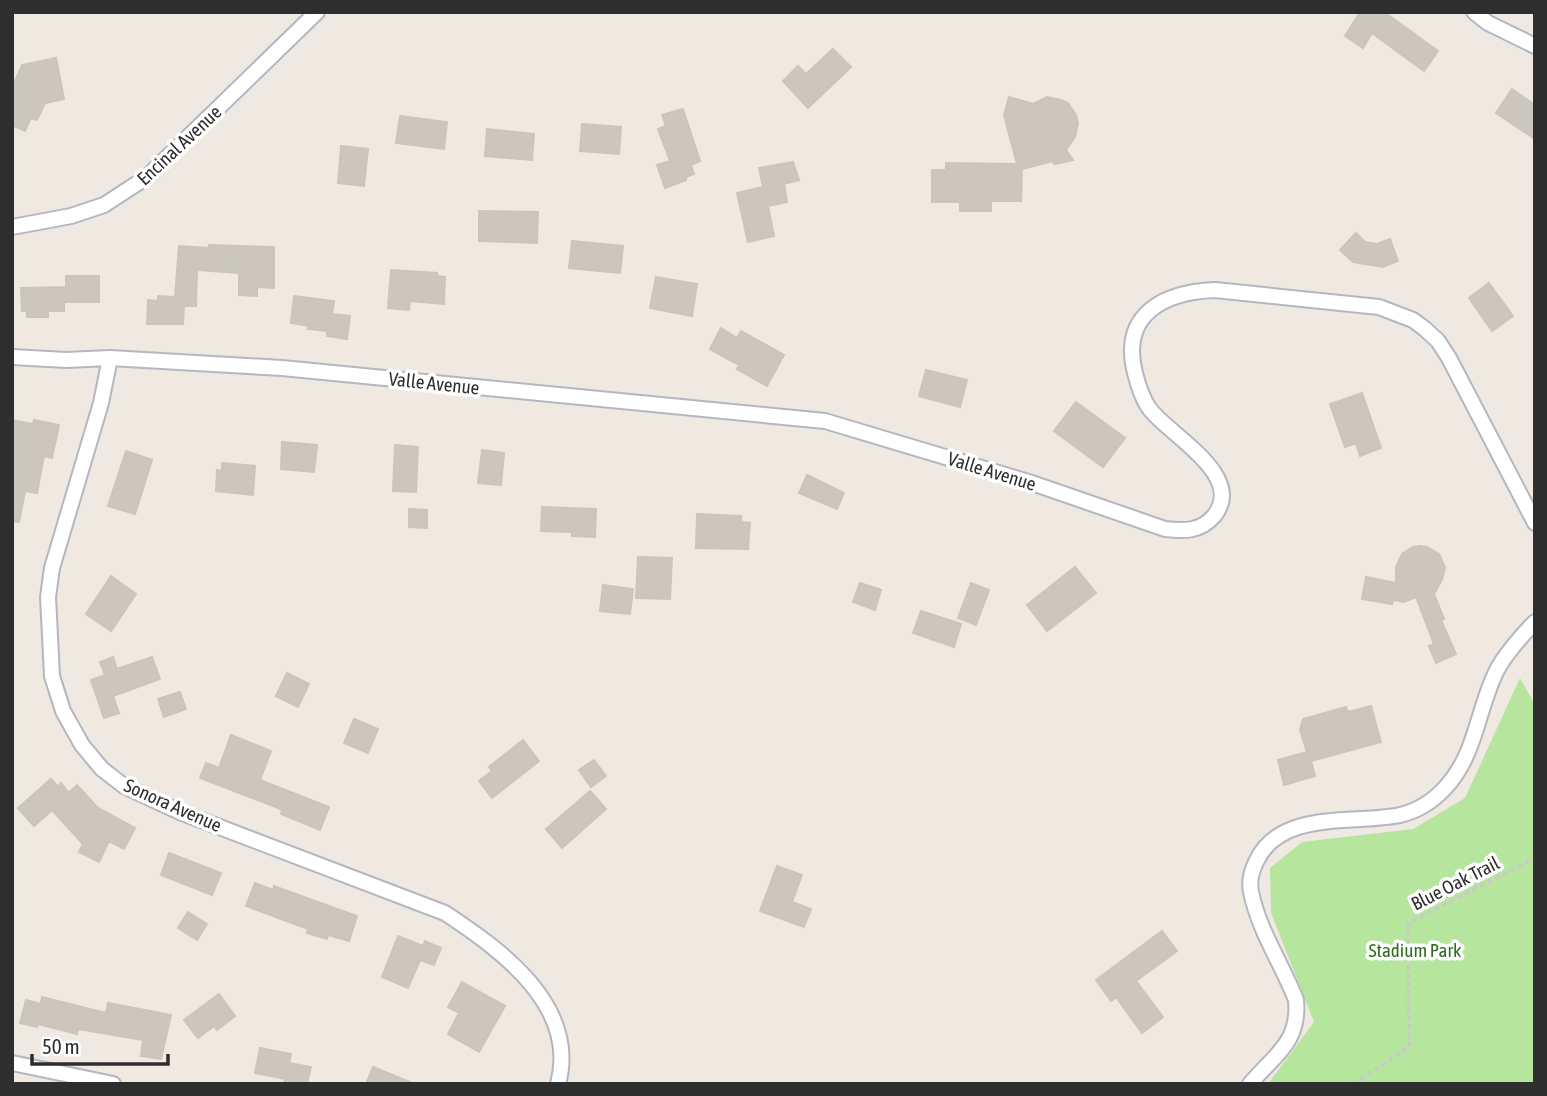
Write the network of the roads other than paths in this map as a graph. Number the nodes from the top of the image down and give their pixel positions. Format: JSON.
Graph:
{"nodes":[{"id":1,"x":317,"y":12,"type":"edge"},
{"id":2,"x":1474,"y":12,"type":"edge"},
{"id":3,"x":1535,"y":46,"type":"edge"},
{"id":4,"x":12,"y":227,"type":"edge"},
{"id":5,"x":12,"y":357,"type":"edge"},
{"id":6,"x":110,"y":358,"type":"junction"},
{"id":7,"x":1535,"y":523,"type":"edge"},
{"id":8,"x":1535,"y":622,"type":"edge"},
{"id":9,"x":12,"y":1063,"type":"edge"},
{"id":10,"x":113,"y":1084,"type":"edge"},
{"id":11,"x":558,"y":1084,"type":"edge"},
{"id":12,"x":1250,"y":1084,"type":"edge"}],
"edges":[{"from":1,"to":4,"type":"street","name":"Encinal Avenue"},
{"from":2,"to":3,"type":"street"},
{"from":5,"to":6,"type":"street","name":"Valle Avenue"},
{"from":6,"to":7,"type":"street","name":"Valle Avenue"},
{"from":6,"to":11,"type":"street","name":"Sonora Avenue"},
{"from":8,"to":12,"type":"street"},
{"from":9,"to":10,"type":"street"}]}
